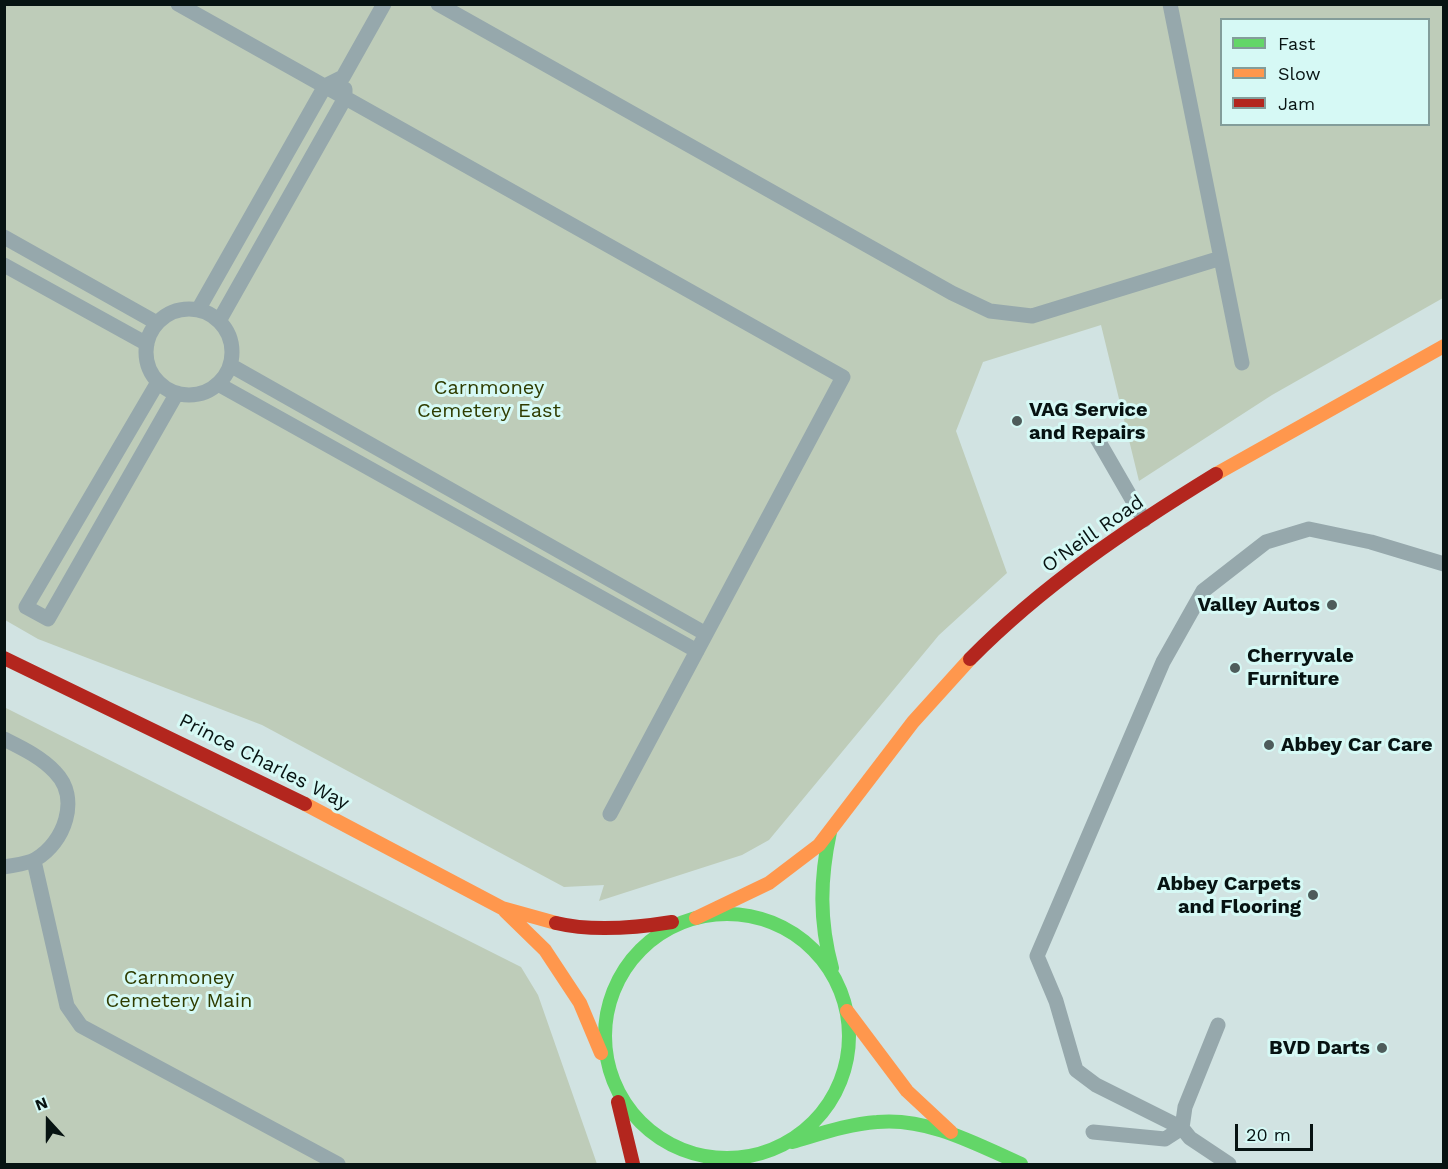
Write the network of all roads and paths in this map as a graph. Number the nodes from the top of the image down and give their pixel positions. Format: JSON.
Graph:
{"nodes":[{"id":1,"x":178,"y":4,"type":"edge"},
{"id":2,"x":384,"y":4,"type":"edge"},
{"id":3,"x":438,"y":4,"type":"edge"},
{"id":4,"x":1170,"y":4,"type":"edge"},
{"id":5,"x":343,"y":77,"type":"junction"},
{"id":6,"x":325,"y":86,"type":"junction"},
{"id":7,"x":345,"y":98,"type":"junction"},
{"id":8,"x":4,"y":237,"type":"edge"},
{"id":9,"x":31,"y":252,"type":"junction"},
{"id":10,"x":1221,"y":258,"type":"junction"},
{"id":11,"x":4,"y":265,"type":"edge"},
{"id":12,"x":19,"y":273,"type":"junction"},
{"id":13,"x":198,"y":310,"type":"junction"},
{"id":14,"x":219,"y":321,"type":"junction"},
{"id":15,"x":157,"y":323,"type":"junction"},
{"id":16,"x":147,"y":344,"type":"junction"},
{"id":17,"x":1443,"y":346,"type":"edge"},
{"id":18,"x":1242,"y":363,"type":"dead end"},
{"id":19,"x":230,"y":365,"type":"junction"},
{"id":20,"x":158,"y":382,"type":"junction"},
{"id":21,"x":218,"y":384,"type":"junction"},
{"id":22,"x":177,"y":393,"type":"junction"},
{"id":23,"x":1095,"y":435,"type":"dead end"},
{"id":24,"x":1144,"y":520,"type":"junction"},
{"id":25,"x":1443,"y":564,"type":"edge"},
{"id":26,"x":706,"y":634,"type":"junction"},
{"id":27,"x":697,"y":651,"type":"junction"},
{"id":28,"x":4,"y":658,"type":"edge"},
{"id":29,"x":4,"y":739,"type":"edge"},
{"id":30,"x":610,"y":814,"type":"dead end"},
{"id":31,"x":830,"y":832,"type":"junction"},
{"id":32,"x":34,"y":861,"type":"junction"},
{"id":33,"x":4,"y":867,"type":"edge"},
{"id":34,"x":502,"y":908,"type":"junction"},
{"id":35,"x":694,"y":918,"type":"junction"},
{"id":36,"x":835,"y":979,"type":"junction"},
{"id":37,"x":846,"y":1009,"type":"junction"},
{"id":38,"x":1218,"y":1025,"type":"dead end"},
{"id":39,"x":611,"y":1078,"type":"junction"},
{"id":40,"x":1182,"y":1128,"type":"junction"},
{"id":41,"x":1093,"y":1132,"type":"dead end"},
{"id":42,"x":955,"y":1136,"type":"junction"},
{"id":43,"x":781,"y":1145,"type":"junction"},
{"id":44,"x":766,"y":1152,"type":"junction"},
{"id":45,"x":338,"y":1164,"type":"edge"},
{"id":46,"x":633,"y":1164,"type":"edge"},
{"id":47,"x":741,"y":1164,"type":"edge"},
{"id":48,"x":1021,"y":1164,"type":"edge"},
{"id":49,"x":1229,"y":1164,"type":"edge"}],
"edges":[{"from":1,"to":6,"type":"lane"},
{"from":2,"to":5,"type":"lane"},
{"from":3,"to":10,"type":"lane"},
{"from":4,"to":10,"type":"lane"},
{"from":5,"to":6,"type":"lane"},
{"from":5,"to":7,"type":"lane"},
{"from":6,"to":7,"type":"lane"},
{"from":6,"to":13,"type":"lane"},
{"from":7,"to":14,"type":"lane"},
{"from":7,"to":26,"type":"lane"},
{"from":8,"to":9,"type":"lane"},
{"from":9,"to":12,"type":"lane"},
{"from":9,"to":15,"type":"lane"},
{"from":10,"to":18,"type":"lane"},
{"from":11,"to":12,"type":"lane"},
{"from":12,"to":16,"type":"lane"},
{"from":13,"to":14,"type":"lane"},
{"from":13,"to":15,"type":"lane"},
{"from":14,"to":19,"type":"lane"},
{"from":15,"to":16,"type":"lane"},
{"from":16,"to":20,"type":"lane"},
{"from":17,"to":24,"type":"main road","name":"O'Neill Road"},
{"from":19,"to":21,"type":"lane"},
{"from":19,"to":26,"type":"lane"},
{"from":20,"to":22,"type":"lane"},
{"from":20,"to":22,"type":"lane"},
{"from":21,"to":22,"type":"lane"},
{"from":21,"to":27,"type":"lane"},
{"from":23,"to":24,"type":"lane"},
{"from":24,"to":31,"type":"main road","name":"O'Neill Road"},
{"from":25,"to":40,"type":"lane"},
{"from":26,"to":27,"type":"lane"},
{"from":27,"to":30,"type":"lane"},
{"from":28,"to":34,"type":"main road","name":"Prince Charles Way"},
{"from":29,"to":32,"type":"lane"},
{"from":31,"to":35,"type":"main road","name":"O'Neill Road"},
{"from":31,"to":36,"type":"main road","name":"O'Neill Road"},
{"from":32,"to":33,"type":"lane"},
{"from":32,"to":45,"type":"lane"},
{"from":34,"to":35,"type":"main road","name":"Prince Charles Way"},
{"from":34,"to":39,"type":"main road","name":"Prince Charles Way"},
{"from":35,"to":36,"type":"main road"},
{"from":35,"to":39,"type":"main road"},
{"from":36,"to":37,"type":"main road"},
{"from":37,"to":42,"type":"main road"},
{"from":37,"to":43,"type":"main road"},
{"from":38,"to":40,"type":"lane"},
{"from":39,"to":44,"type":"main road"},
{"from":39,"to":46,"type":"main road"},
{"from":40,"to":41,"type":"lane"},
{"from":40,"to":49,"type":"lane"},
{"from":42,"to":43,"type":"main road"},
{"from":42,"to":48,"type":"main road"},
{"from":43,"to":44,"type":"main road"},
{"from":44,"to":47,"type":"main road"}]}
